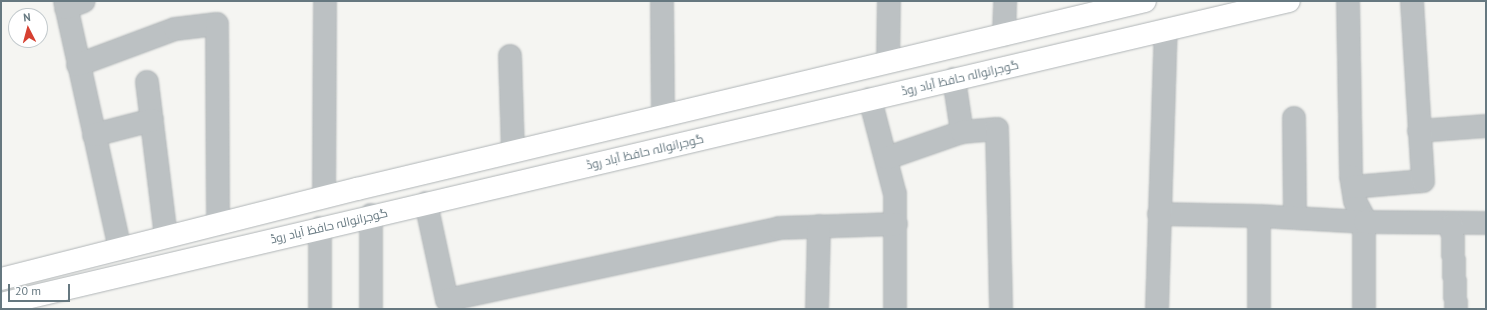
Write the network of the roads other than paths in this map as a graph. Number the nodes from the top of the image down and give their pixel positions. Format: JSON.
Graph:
{"nodes":[{"id":1,"x":325,"y":1,"type":"edge"},
{"id":2,"x":662,"y":1,"type":"edge"},
{"id":3,"x":889,"y":1,"type":"edge"},
{"id":4,"x":1004,"y":1,"type":"edge"},
{"id":5,"x":1145,"y":1,"type":"edge"},
{"id":6,"x":1289,"y":1,"type":"edge"},
{"id":7,"x":1348,"y":1,"type":"edge"},
{"id":8,"x":1412,"y":1,"type":"edge"},
{"id":9,"x":72,"y":3,"type":"edge"},
{"id":10,"x":1166,"y":30,"type":"junction"},
{"id":11,"x":1004,"y":34,"type":"junction"},
{"id":12,"x":510,"y":56,"type":"dead end"},
{"id":13,"x":888,"y":62,"type":"junction"},
{"id":14,"x":78,"y":65,"type":"junction"},
{"id":15,"x":954,"y":79,"type":"junction"},
{"id":16,"x":147,"y":82,"type":"dead end"},
{"id":17,"x":870,"y":99,"type":"junction"},
{"id":18,"x":663,"y":116,"type":"junction"},
{"id":19,"x":1294,"y":118,"type":"dead end"},
{"id":20,"x":152,"y":120,"type":"junction"},
{"id":21,"x":1486,"y":126,"type":"edge"},
{"id":22,"x":1419,"y":130,"type":"junction"},
{"id":23,"x":962,"y":132,"type":"junction"},
{"id":24,"x":94,"y":135,"type":"junction"},
{"id":25,"x":513,"y":152,"type":"junction"},
{"id":26,"x":887,"y":158,"type":"junction"},
{"id":27,"x":1353,"y":187,"type":"junction"},
{"id":28,"x":324,"y":197,"type":"junction"},
{"id":29,"x":426,"y":203,"type":"junction"},
{"id":30,"x":1159,"y":214,"type":"junction"},
{"id":31,"x":372,"y":215,"type":"junction"},
{"id":32,"x":1259,"y":216,"type":"junction"},
{"id":33,"x":1295,"y":218,"type":"junction"},
{"id":34,"x":1365,"y":222,"type":"junction"},
{"id":35,"x":1486,"y":223,"type":"edge"},
{"id":36,"x":218,"y":224,"type":"junction"},
{"id":37,"x":896,"y":224,"type":"junction"},
{"id":38,"x":1452,"y":225,"type":"junction"},
{"id":39,"x":819,"y":226,"type":"junction"},
{"id":40,"x":320,"y":228,"type":"junction"},
{"id":41,"x":166,"y":237,"type":"junction"},
{"id":42,"x":120,"y":249,"type":"junction"},
{"id":43,"x":1,"y":280,"type":"edge"},
{"id":44,"x":1,"y":304,"type":"edge"},
{"id":45,"x":320,"y":309,"type":"edge"},
{"id":46,"x":372,"y":309,"type":"edge"},
{"id":47,"x":817,"y":309,"type":"edge"},
{"id":48,"x":895,"y":309,"type":"edge"},
{"id":49,"x":1001,"y":309,"type":"edge"},
{"id":50,"x":1157,"y":309,"type":"edge"},
{"id":51,"x":1259,"y":309,"type":"edge"},
{"id":52,"x":1364,"y":309,"type":"edge"},
{"id":53,"x":1456,"y":309,"type":"edge"}],
"edges":[{"from":1,"to":28,"type":"street"},
{"from":2,"to":18,"type":"street"},
{"from":3,"to":13,"type":"street"},
{"from":4,"to":11,"type":"street"},
{"from":5,"to":11,"type":"main road"},
{"from":6,"to":10,"type":"main road","name":"گوجرانوالہ حافظ آباد روڈ"},
{"from":7,"to":27,"type":"street"},
{"from":8,"to":22,"type":"street"},
{"from":9,"to":14,"type":"street"},
{"from":10,"to":15,"type":"main road","name":"گوجرانوالہ حافظ آباد روڈ"},
{"from":10,"to":30,"type":"street"},
{"from":11,"to":13,"type":"main road"},
{"from":12,"to":25,"type":"street"},
{"from":13,"to":18,"type":"main road"},
{"from":14,"to":24,"type":"street"},
{"from":14,"to":36,"type":"street"},
{"from":15,"to":17,"type":"main road","name":"گوجرانوالہ حافظ آباد روڈ"},
{"from":15,"to":23,"type":"street"},
{"from":16,"to":20,"type":"street"},
{"from":17,"to":26,"type":"street"},
{"from":17,"to":29,"type":"main road","name":"گوجرانوالہ حافظ آباد روڈ"},
{"from":18,"to":25,"type":"main road"},
{"from":19,"to":33,"type":"street"},
{"from":20,"to":24,"type":"street"},
{"from":20,"to":41,"type":"street"},
{"from":21,"to":22,"type":"street"},
{"from":22,"to":27,"type":"street"},
{"from":23,"to":26,"type":"street"},
{"from":23,"to":49,"type":"street"},
{"from":24,"to":42,"type":"street"},
{"from":25,"to":28,"type":"main road"},
{"from":26,"to":37,"type":"street"},
{"from":27,"to":34,"type":"street"},
{"from":28,"to":36,"type":"main road"},
{"from":29,"to":31,"type":"main road","name":"گوجرانوالہ حافظ آباد روڈ"},
{"from":29,"to":39,"type":"street"},
{"from":30,"to":32,"type":"street"},
{"from":30,"to":50,"type":"street"},
{"from":31,"to":40,"type":"main road","name":"گوجرانوالہ حافظ آباد روڈ"},
{"from":31,"to":46,"type":"street"},
{"from":32,"to":33,"type":"street"},
{"from":32,"to":51,"type":"street"},
{"from":33,"to":34,"type":"street"},
{"from":34,"to":38,"type":"street"},
{"from":34,"to":52,"type":"street"},
{"from":35,"to":38,"type":"street"},
{"from":36,"to":41,"type":"main road"},
{"from":37,"to":39,"type":"street"},
{"from":37,"to":48,"type":"street"},
{"from":38,"to":53,"type":"street"},
{"from":39,"to":47,"type":"street"},
{"from":40,"to":44,"type":"main road","name":"گوجرانوالہ حافظ آباد روڈ"},
{"from":40,"to":45,"type":"street"},
{"from":41,"to":42,"type":"main road"},
{"from":42,"to":43,"type":"main road"}]}
